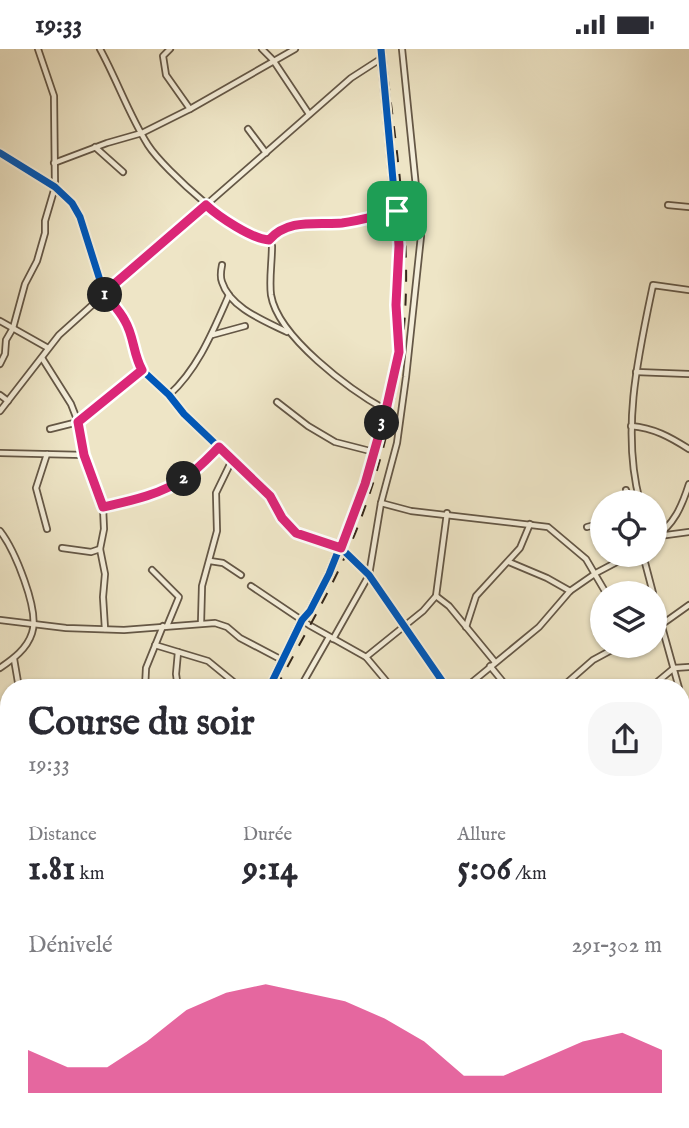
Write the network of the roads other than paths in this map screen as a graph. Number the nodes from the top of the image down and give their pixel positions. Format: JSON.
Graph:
{"nodes":[{"id":1,"x":38,"y":49,"type":"edge"},
{"id":2,"x":100,"y":49,"type":"edge"},
{"id":3,"x":170,"y":49,"type":"edge"},
{"id":4,"x":262,"y":49,"type":"edge"},
{"id":5,"x":295,"y":49,"type":"edge"},
{"id":6,"x":381,"y":49,"type":"edge"},
{"id":7,"x":402,"y":49,"type":"edge"},
{"id":8,"x":382,"y":58,"type":"junction"},
{"id":9,"x":273,"y":60,"type":"junction"},
{"id":10,"x":190,"y":109,"type":"junction"},
{"id":11,"x":309,"y":114,"type":"junction"},
{"id":12,"x":248,"y":129,"type":"dead end"},
{"id":13,"x":142,"y":133,"type":"junction"},
{"id":14,"x":96,"y":147,"type":"junction"},
{"id":15,"x":0,"y":153,"type":"edge"},
{"id":16,"x":266,"y":153,"type":"junction"},
{"id":17,"x":54,"y":163,"type":"junction"},
{"id":18,"x":123,"y":172,"type":"dead end"},
{"id":19,"x":55,"y":187,"type":"junction"},
{"id":20,"x":206,"y":205,"type":"junction"},
{"id":21,"x":668,"y":205,"type":"dead end"},
{"id":22,"x":689,"y":207,"type":"edge"},
{"id":23,"x":397,"y":211,"type":"junction"},
{"id":24,"x":269,"y":240,"type":"junction"},
{"id":25,"x":222,"y":265,"type":"dead end"},
{"id":26,"x":689,"y":290,"type":"edge"},
{"id":27,"x":104,"y":293,"type":"junction"},
{"id":28,"x":229,"y":295,"type":"junction"},
{"id":29,"x":0,"y":321,"type":"edge"},
{"id":30,"x":246,"y":326,"type":"dead end"},
{"id":31,"x":13,"y":328,"type":"junction"},
{"id":32,"x":288,"y":333,"type":"junction"},
{"id":33,"x":212,"y":335,"type":"junction"},
{"id":34,"x":48,"y":348,"type":"junction"},
{"id":35,"x":42,"y":358,"type":"junction"},
{"id":36,"x":0,"y":364,"type":"edge"},
{"id":37,"x":142,"y":370,"type":"junction"},
{"id":38,"x":636,"y":372,"type":"junction"},
{"id":39,"x":689,"y":375,"type":"edge"},
{"id":40,"x":0,"y":395,"type":"edge"},
{"id":41,"x":169,"y":395,"type":"junction"},
{"id":42,"x":8,"y":401,"type":"junction"},
{"id":43,"x":277,"y":402,"type":"dead end"},
{"id":44,"x":386,"y":410,"type":"junction"},
{"id":45,"x":0,"y":411,"type":"edge"},
{"id":46,"x":78,"y":422,"type":"junction"},
{"id":47,"x":631,"y":426,"type":"junction"},
{"id":48,"x":50,"y":429,"type":"dead end"},
{"id":49,"x":219,"y":447,"type":"junction"},
{"id":50,"x":689,"y":449,"type":"edge"},
{"id":51,"x":374,"y":452,"type":"junction"},
{"id":52,"x":0,"y":453,"type":"edge"},
{"id":53,"x":47,"y":454,"type":"junction"},
{"id":54,"x":84,"y":455,"type":"junction"},
{"id":55,"x":232,"y":460,"type":"junction"},
{"id":56,"x":689,"y":484,"type":"edge"},
{"id":57,"x":636,"y":490,"type":"edge"},
{"id":58,"x":381,"y":503,"type":"junction"},
{"id":59,"x":103,"y":507,"type":"junction"},
{"id":60,"x":447,"y":513,"type":"junction"},
{"id":61,"x":530,"y":524,"type":"junction"},
{"id":62,"x":590,"y":526,"type":"edge"},
{"id":63,"x":587,"y":527,"type":"dead end"},
{"id":64,"x":667,"y":527,"type":"edge"},
{"id":65,"x":47,"y":529,"type":"dead end"},
{"id":66,"x":0,"y":531,"type":"edge"},
{"id":67,"x":689,"y":532,"type":"edge"},
{"id":68,"x":667,"y":535,"type":"edge"},
{"id":69,"x":62,"y":548,"type":"dead end"},
{"id":70,"x":341,"y":548,"type":"junction"},
{"id":71,"x":100,"y":549,"type":"junction"},
{"id":72,"x":210,"y":561,"type":"junction"},
{"id":73,"x":509,"y":562,"type":"junction"},
{"id":74,"x":607,"y":567,"type":"edge"},
{"id":75,"x":152,"y":570,"type":"dead end"},
{"id":76,"x":596,"y":573,"type":"junction"},
{"id":77,"x":241,"y":575,"type":"dead end"},
{"id":78,"x":369,"y":575,"type":"junction"},
{"id":79,"x":600,"y":581,"type":"edge"},
{"id":80,"x":251,"y":586,"type":"dead end"},
{"id":81,"x":570,"y":591,"type":"junction"},
{"id":82,"x":436,"y":596,"type":"junction"},
{"id":83,"x":689,"y":605,"type":"edge"},
{"id":84,"x":0,"y":620,"type":"edge"},
{"id":85,"x":302,"y":620,"type":"junction"},
{"id":86,"x":34,"y":622,"type":"junction"},
{"id":87,"x":201,"y":623,"type":"junction"},
{"id":88,"x":667,"y":623,"type":"edge"},
{"id":89,"x":165,"y":626,"type":"junction"},
{"id":90,"x":466,"y":627,"type":"junction"},
{"id":91,"x":403,"y":628,"type":"junction"},
{"id":92,"x":105,"y":629,"type":"junction"},
{"id":93,"x":331,"y":638,"type":"junction"},
{"id":94,"x":667,"y":644,"type":"edge"},
{"id":95,"x":155,"y":645,"type":"junction"},
{"id":96,"x":178,"y":652,"type":"junction"},
{"id":97,"x":366,"y":657,"type":"junction"},
{"id":98,"x":597,"y":658,"type":"edge"},
{"id":99,"x":14,"y":659,"type":"junction"},
{"id":100,"x":282,"y":660,"type":"junction"},
{"id":101,"x":493,"y":664,"type":"junction"},
{"id":102,"x":689,"y":667,"type":"edge"},
{"id":103,"x":0,"y":668,"type":"edge"},
{"id":104,"x":674,"y":668,"type":"junction"},
{"id":105,"x":17,"y":679,"type":"edge"},
{"id":106,"x":145,"y":679,"type":"edge"},
{"id":107,"x":177,"y":679,"type":"edge"},
{"id":108,"x":230,"y":679,"type":"edge"},
{"id":109,"x":273,"y":679,"type":"edge"},
{"id":110,"x":306,"y":679,"type":"edge"},
{"id":111,"x":384,"y":679,"type":"edge"},
{"id":112,"x":440,"y":679,"type":"edge"},
{"id":113,"x":476,"y":679,"type":"edge"},
{"id":114,"x":502,"y":679,"type":"edge"},
{"id":115,"x":571,"y":679,"type":"edge"},
{"id":116,"x":661,"y":679,"type":"edge"},
{"id":117,"x":677,"y":679,"type":"edge"}],
"edges":[{"from":1,"to":17,"type":"street"},
{"from":2,"to":13,"type":"street"},
{"from":3,"to":10,"type":"street"},
{"from":4,"to":9,"type":"street"},
{"from":5,"to":9,"type":"street"},
{"from":6,"to":8,"type":"street"},
{"from":7,"to":58,"type":"street"},
{"from":8,"to":11,"type":"street"},
{"from":8,"to":23,"type":"street"},
{"from":9,"to":10,"type":"street"},
{"from":9,"to":11,"type":"street"},
{"from":10,"to":13,"type":"street"},
{"from":11,"to":16,"type":"street"},
{"from":12,"to":16,"type":"street"},
{"from":13,"to":14,"type":"street"},
{"from":13,"to":20,"type":"street"},
{"from":14,"to":17,"type":"street"},
{"from":14,"to":18,"type":"street"},
{"from":15,"to":19,"type":"street"},
{"from":16,"to":20,"type":"street"},
{"from":17,"to":19,"type":"street"},
{"from":19,"to":27,"type":"street"},
{"from":19,"to":31,"type":"street"},
{"from":20,"to":24,"type":"street"},
{"from":20,"to":27,"type":"street"},
{"from":21,"to":22,"type":"street"},
{"from":23,"to":24,"type":"street"},
{"from":23,"to":44,"type":"street"},
{"from":24,"to":32,"type":"street"},
{"from":25,"to":28,"type":"street"},
{"from":26,"to":38,"type":"street"},
{"from":27,"to":34,"type":"street"},
{"from":27,"to":37,"type":"street"},
{"from":28,"to":32,"type":"street"},
{"from":28,"to":33,"type":"street"},
{"from":29,"to":31,"type":"street"},
{"from":30,"to":33,"type":"street"},
{"from":31,"to":34,"type":"street"},
{"from":31,"to":36,"type":"street"},
{"from":32,"to":44,"type":"street"},
{"from":33,"to":41,"type":"street"},
{"from":34,"to":35,"type":"street"},
{"from":35,"to":42,"type":"street"},
{"from":35,"to":46,"type":"street"},
{"from":37,"to":41,"type":"street"},
{"from":37,"to":46,"type":"street"},
{"from":38,"to":39,"type":"street"},
{"from":38,"to":47,"type":"street"},
{"from":40,"to":42,"type":"street"},
{"from":41,"to":49,"type":"street"},
{"from":42,"to":45,"type":"street"},
{"from":43,"to":51,"type":"street"},
{"from":44,"to":51,"type":"street"},
{"from":46,"to":48,"type":"street"},
{"from":46,"to":54,"type":"street"},
{"from":47,"to":50,"type":"street"},
{"from":47,"to":57,"type":"street"},
{"from":49,"to":55,"type":"street"},
{"from":49,"to":59,"type":"street"},
{"from":51,"to":70,"type":"street"},
{"from":52,"to":53,"type":"street"},
{"from":53,"to":54,"type":"street"},
{"from":53,"to":65,"type":"street"},
{"from":54,"to":59,"type":"street"},
{"from":55,"to":70,"type":"street"},
{"from":55,"to":72,"type":"street"},
{"from":56,"to":64,"type":"street"},
{"from":58,"to":60,"type":"street"},
{"from":58,"to":78,"type":"street"},
{"from":59,"to":71,"type":"street"},
{"from":60,"to":61,"type":"street"},
{"from":60,"to":82,"type":"street"},
{"from":61,"to":73,"type":"street"},
{"from":61,"to":76,"type":"street"},
{"from":62,"to":63,"type":"street"},
{"from":66,"to":86,"type":"street"},
{"from":67,"to":68,"type":"street"},
{"from":69,"to":71,"type":"street"},
{"from":70,"to":78,"type":"street"},
{"from":70,"to":85,"type":"street"},
{"from":71,"to":92,"type":"street"},
{"from":72,"to":77,"type":"street"},
{"from":72,"to":87,"type":"street"},
{"from":73,"to":81,"type":"street"},
{"from":73,"to":90,"type":"street"},
{"from":74,"to":76,"type":"street"},
{"from":75,"to":89,"type":"street"},
{"from":76,"to":79,"type":"street"},
{"from":76,"to":81,"type":"street"},
{"from":78,"to":91,"type":"street"},
{"from":78,"to":93,"type":"street"},
{"from":80,"to":85,"type":"street"},
{"from":81,"to":101,"type":"street"},
{"from":82,"to":90,"type":"street"},
{"from":82,"to":91,"type":"street"},
{"from":83,"to":88,"type":"street"},
{"from":84,"to":86,"type":"street"},
{"from":85,"to":93,"type":"street"},
{"from":85,"to":100,"type":"street"},
{"from":86,"to":92,"type":"street"},
{"from":86,"to":99,"type":"street"},
{"from":87,"to":89,"type":"street"},
{"from":87,"to":100,"type":"street"},
{"from":89,"to":92,"type":"street"},
{"from":89,"to":95,"type":"street"},
{"from":90,"to":101,"type":"street"},
{"from":91,"to":97,"type":"street"},
{"from":91,"to":112,"type":"street"},
{"from":93,"to":97,"type":"street"},
{"from":93,"to":110,"type":"street"},
{"from":94,"to":104,"type":"street"},
{"from":95,"to":96,"type":"street"},
{"from":95,"to":106,"type":"street"},
{"from":96,"to":107,"type":"street"},
{"from":96,"to":108,"type":"street"},
{"from":97,"to":111,"type":"street"},
{"from":98,"to":115,"type":"street"},
{"from":99,"to":103,"type":"street"},
{"from":99,"to":105,"type":"street"},
{"from":100,"to":109,"type":"street"},
{"from":101,"to":113,"type":"street"},
{"from":101,"to":114,"type":"street"},
{"from":102,"to":104,"type":"street"},
{"from":104,"to":116,"type":"street"},
{"from":104,"to":117,"type":"street"}]}
